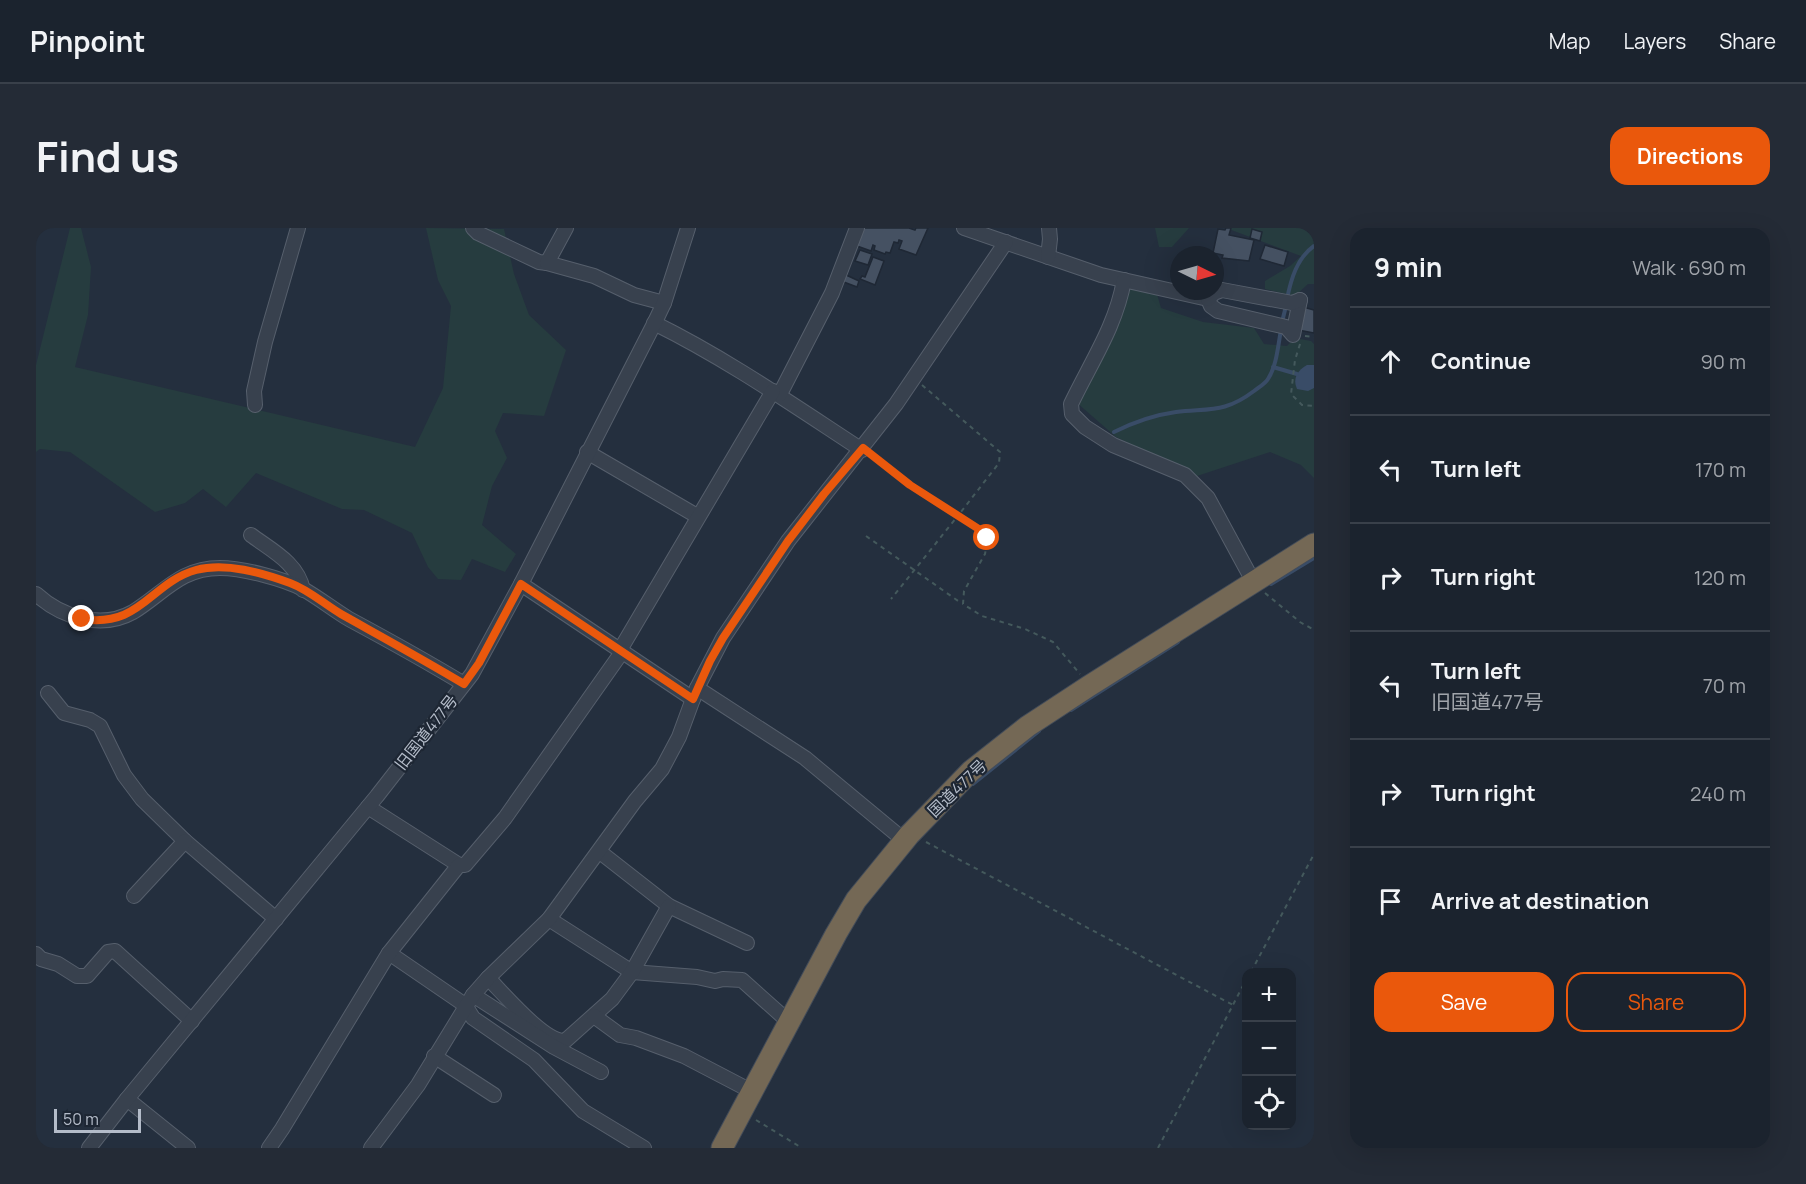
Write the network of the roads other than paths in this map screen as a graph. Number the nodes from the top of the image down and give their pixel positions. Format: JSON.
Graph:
{"nodes":[{"id":1,"x":298,"y":228,"type":"edge"},
{"id":2,"x":473,"y":228,"type":"edge"},
{"id":3,"x":566,"y":228,"type":"edge"},
{"id":4,"x":688,"y":228,"type":"edge"},
{"id":5,"x":857,"y":228,"type":"edge"},
{"id":6,"x":964,"y":228,"type":"edge"},
{"id":7,"x":1049,"y":228,"type":"edge"},
{"id":8,"x":1006,"y":242,"type":"junction"},
{"id":9,"x":1048,"y":257,"type":"junction"},
{"id":10,"x":547,"y":263,"type":"junction"},
{"id":11,"x":1124,"y":280,"type":"junction"},
{"id":12,"x":1170,"y":290,"type":"edge"},
{"id":13,"x":1208,"y":299,"type":"joint"},
{"id":14,"x":664,"y":303,"type":"junction"},
{"id":15,"x":654,"y":323,"type":"junction"},
{"id":16,"x":774,"y":392,"type":"junction"},
{"id":17,"x":255,"y":405,"type":"dead end"},
{"id":18,"x":862,"y":449,"type":"junction"},
{"id":19,"x":587,"y":452,"type":"junction"},
{"id":20,"x":698,"y":516,"type":"junction"},
{"id":21,"x":251,"y":535,"type":"dead end"},
{"id":22,"x":1314,"y":544,"type":"edge"},
{"id":23,"x":1254,"y":583,"type":"junction"},
{"id":24,"x":521,"y":584,"type":"junction"},
{"id":25,"x":303,"y":590,"type":"junction"},
{"id":26,"x":36,"y":594,"type":"edge"},
{"id":27,"x":621,"y":651,"type":"junction"},
{"id":28,"x":464,"y":684,"type":"junction"},
{"id":29,"x":48,"y":693,"type":"dead end"},
{"id":30,"x":695,"y":694,"type":"junction"},
{"id":31,"x":368,"y":807,"type":"junction"},
{"id":32,"x":907,"y":838,"type":"junction"},
{"id":33,"x":185,"y":842,"type":"junction"},
{"id":34,"x":600,"y":852,"type":"junction"},
{"id":35,"x":459,"y":865,"type":"junction"},
{"id":36,"x":134,"y":896,"type":"dead end"},
{"id":37,"x":669,"y":906,"type":"junction"},
{"id":38,"x":276,"y":919,"type":"junction"},
{"id":39,"x":549,"y":919,"type":"junction"},
{"id":40,"x":747,"y":943,"type":"dead end"},
{"id":41,"x":389,"y":953,"type":"junction"},
{"id":42,"x":36,"y":954,"type":"edge"},
{"id":43,"x":632,"y":972,"type":"junction"},
{"id":44,"x":488,"y":978,"type":"junction"},
{"id":45,"x":469,"y":1000,"type":"junction"},
{"id":46,"x":594,"y":1016,"type":"junction"},
{"id":47,"x":192,"y":1021,"type":"junction"},
{"id":48,"x":789,"y":1022,"type":"junction"},
{"id":49,"x":434,"y":1056,"type":"junction"},
{"id":50,"x":601,"y":1072,"type":"dead end"},
{"id":51,"x":753,"y":1092,"type":"junction"},
{"id":52,"x":494,"y":1095,"type":"dead end"},
{"id":53,"x":127,"y":1099,"type":"junction"},
{"id":54,"x":89,"y":1148,"type":"edge"},
{"id":55,"x":188,"y":1148,"type":"edge"},
{"id":56,"x":269,"y":1148,"type":"edge"},
{"id":57,"x":371,"y":1148,"type":"edge"},
{"id":58,"x":644,"y":1148,"type":"edge"},
{"id":59,"x":722,"y":1148,"type":"edge"}],
"edges":[{"from":1,"to":17,"type":"street"},
{"from":2,"to":10,"type":"street"},
{"from":3,"to":10,"type":"street"},
{"from":4,"to":14,"type":"street","name":"旧国道477号"},
{"from":5,"to":16,"type":"street"},
{"from":6,"to":8,"type":"street"},
{"from":7,"to":9,"type":"street"},
{"from":8,"to":9,"type":"street"},
{"from":8,"to":18,"type":"street"},
{"from":9,"to":11,"type":"street"},
{"from":10,"to":14,"type":"street"},
{"from":11,"to":12,"type":"street"},
{"from":11,"to":23,"type":"street"},
{"from":13,"to":13,"type":"street"},
{"from":14,"to":15,"type":"street","name":"旧国道477号"},
{"from":15,"to":16,"type":"street"},
{"from":15,"to":19,"type":"street","name":"旧国道477号"},
{"from":16,"to":18,"type":"street"},
{"from":16,"to":20,"type":"street"},
{"from":18,"to":30,"type":"street"},
{"from":19,"to":20,"type":"street"},
{"from":19,"to":24,"type":"street","name":"旧国道477号"},
{"from":20,"to":27,"type":"street"},
{"from":21,"to":25,"type":"street"},
{"from":22,"to":23,"type":"highway","name":"国道477号"},
{"from":23,"to":32,"type":"highway","name":"国道477号"},
{"from":24,"to":27,"type":"street"},
{"from":24,"to":28,"type":"street","name":"旧国道477号"},
{"from":25,"to":26,"type":"street"},
{"from":25,"to":28,"type":"street"},
{"from":27,"to":30,"type":"street"},
{"from":27,"to":35,"type":"street"},
{"from":28,"to":31,"type":"street","name":"旧国道477号"},
{"from":29,"to":33,"type":"street"},
{"from":30,"to":32,"type":"street"},
{"from":30,"to":34,"type":"street"},
{"from":31,"to":35,"type":"street"},
{"from":31,"to":38,"type":"street","name":"旧国道477号"},
{"from":32,"to":48,"type":"highway","name":"国道477号"},
{"from":33,"to":36,"type":"street"},
{"from":33,"to":38,"type":"street"},
{"from":34,"to":37,"type":"street"},
{"from":34,"to":39,"type":"street"},
{"from":35,"to":41,"type":"street"},
{"from":37,"to":40,"type":"street"},
{"from":37,"to":43,"type":"street"},
{"from":38,"to":47,"type":"street","name":"旧国道477号"},
{"from":39,"to":43,"type":"street"},
{"from":39,"to":44,"type":"street"},
{"from":41,"to":45,"type":"street"},
{"from":41,"to":56,"type":"street"},
{"from":42,"to":47,"type":"street"},
{"from":43,"to":46,"type":"street"},
{"from":43,"to":48,"type":"street"},
{"from":44,"to":45,"type":"street"},
{"from":44,"to":46,"type":"street"},
{"from":45,"to":49,"type":"street"},
{"from":45,"to":50,"type":"street"},
{"from":45,"to":58,"type":"street"},
{"from":46,"to":51,"type":"street"},
{"from":47,"to":53,"type":"street","name":"旧国道477号"},
{"from":48,"to":51,"type":"highway","name":"国道477号"},
{"from":49,"to":52,"type":"street"},
{"from":49,"to":57,"type":"street"},
{"from":51,"to":59,"type":"highway","name":"国道477号"},
{"from":53,"to":54,"type":"street","name":"旧国道477号"},
{"from":53,"to":55,"type":"street"}]}
